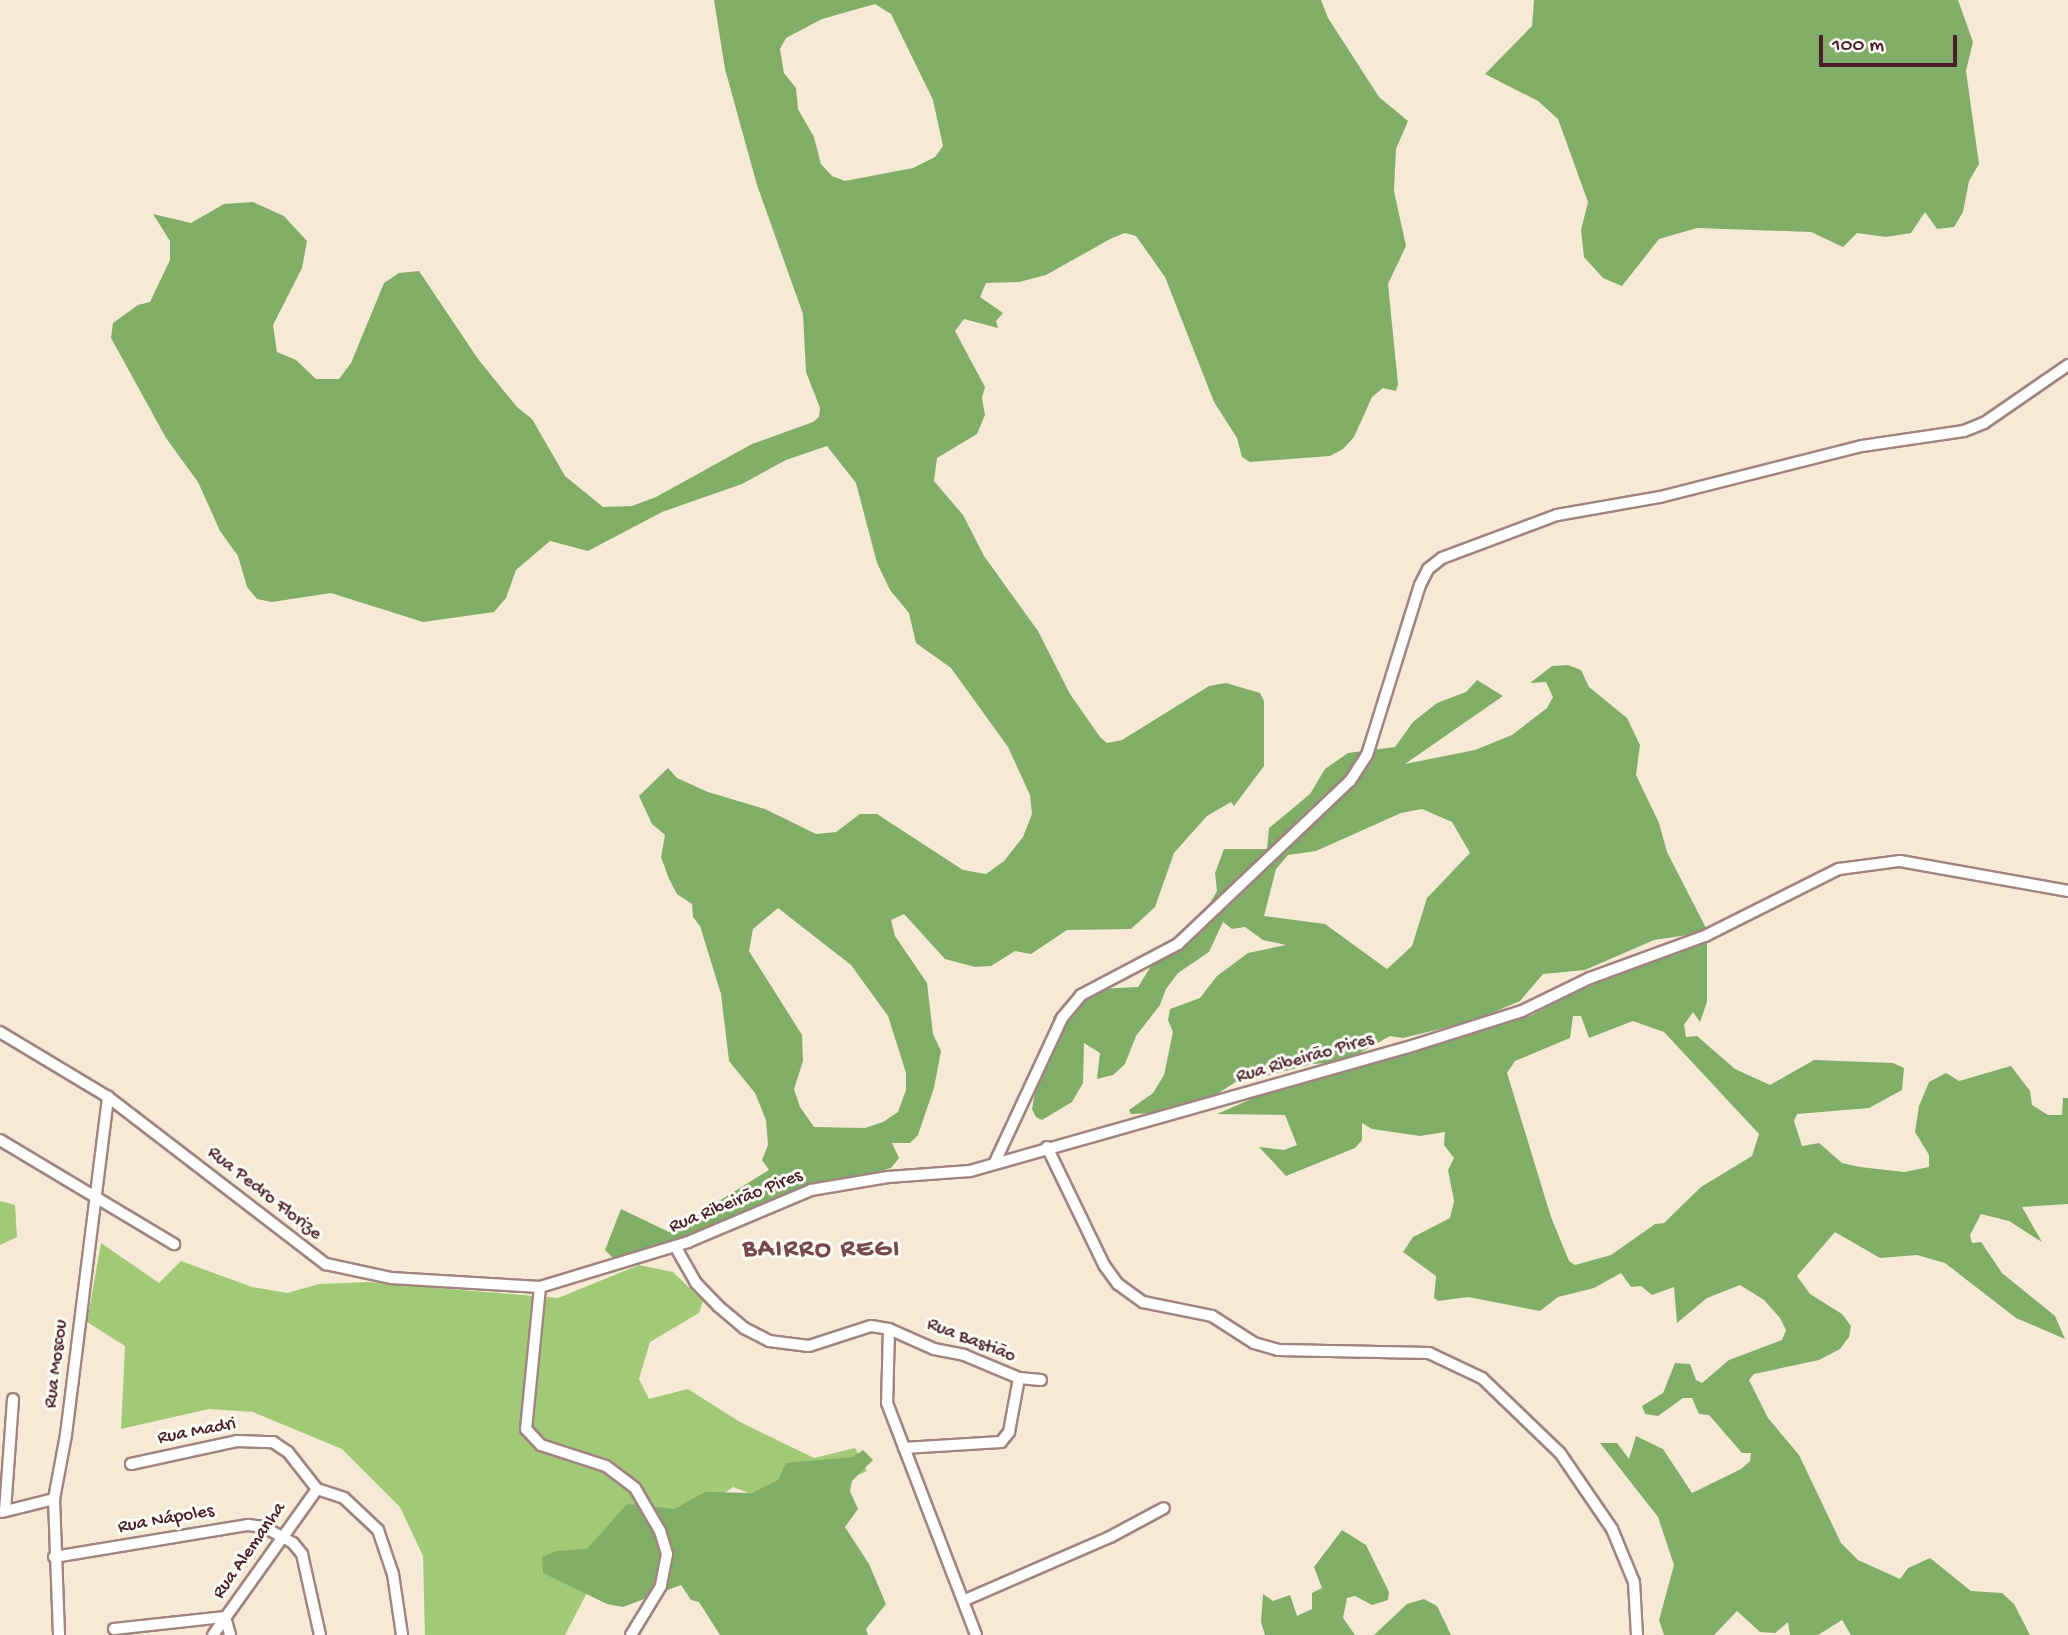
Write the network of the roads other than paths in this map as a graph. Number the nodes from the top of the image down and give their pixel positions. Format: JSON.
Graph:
{"nodes":[{"id":1,"x":2068,"y":365,"type":"edge"},
{"id":2,"x":2068,"y":891,"type":"edge"},
{"id":3,"x":0,"y":1032,"type":"edge"},
{"id":4,"x":108,"y":1097,"type":"junction"},
{"id":5,"x":0,"y":1140,"type":"edge"},
{"id":6,"x":1047,"y":1147,"type":"junction"},
{"id":7,"x":995,"y":1162,"type":"junction"},
{"id":8,"x":93,"y":1196,"type":"junction"},
{"id":9,"x":174,"y":1244,"type":"dead end"},
{"id":10,"x":675,"y":1246,"type":"junction"},
{"id":11,"x":540,"y":1287,"type":"junction"},
{"id":12,"x":889,"y":1328,"type":"junction"},
{"id":13,"x":1019,"y":1378,"type":"junction"},
{"id":14,"x":1041,"y":1380,"type":"dead end"},
{"id":15,"x":13,"y":1399,"type":"dead end"},
{"id":16,"x":904,"y":1448,"type":"junction"},
{"id":17,"x":131,"y":1464,"type":"dead end"},
{"id":18,"x":317,"y":1489,"type":"junction"},
{"id":19,"x":54,"y":1499,"type":"junction"},
{"id":20,"x":1164,"y":1508,"type":"dead end"},
{"id":21,"x":3,"y":1511,"type":"edge"},
{"id":22,"x":282,"y":1536,"type":"junction"},
{"id":23,"x":54,"y":1557,"type":"junction"},
{"id":24,"x":965,"y":1600,"type":"junction"},
{"id":25,"x":225,"y":1617,"type":"junction"},
{"id":26,"x":114,"y":1629,"type":"dead end"},
{"id":27,"x":633,"y":1634,"type":"edge"},
{"id":28,"x":59,"y":1635,"type":"edge"},
{"id":29,"x":213,"y":1635,"type":"edge"},
{"id":30,"x":230,"y":1635,"type":"edge"},
{"id":31,"x":320,"y":1635,"type":"edge"},
{"id":32,"x":401,"y":1635,"type":"edge"},
{"id":33,"x":976,"y":1635,"type":"edge"},
{"id":34,"x":1637,"y":1635,"type":"edge"}],
"edges":[{"from":1,"to":7,"type":"street"},
{"from":2,"to":6,"type":"street","name":"Rua Ribeirão Pires"},
{"from":3,"to":4,"type":"street","name":"Rua Pedro Florize"},
{"from":4,"to":8,"type":"street","name":"Rua Moscou"},
{"from":4,"to":11,"type":"street","name":"Rua Pedro Florize"},
{"from":5,"to":8,"type":"street"},
{"from":6,"to":7,"type":"street","name":"Rua Ribeirão Pires"},
{"from":6,"to":34,"type":"street"},
{"from":7,"to":10,"type":"street","name":"Rua Ribeirão Pires"},
{"from":8,"to":9,"type":"street"},
{"from":8,"to":19,"type":"street","name":"Rua Moscou"},
{"from":10,"to":11,"type":"street","name":"Rua Ribeirão Pires"},
{"from":10,"to":12,"type":"street"},
{"from":11,"to":27,"type":"street"},
{"from":12,"to":13,"type":"street","name":"Rua Bastião"},
{"from":12,"to":16,"type":"street"},
{"from":13,"to":14,"type":"street","name":"Rua Bastião"},
{"from":13,"to":16,"type":"street"},
{"from":15,"to":21,"type":"street"},
{"from":16,"to":24,"type":"street"},
{"from":17,"to":18,"type":"street","name":"Rua Madri"},
{"from":18,"to":22,"type":"street","name":"Rua Alemanha"},
{"from":18,"to":32,"type":"street","name":"Rua Madri"},
{"from":19,"to":21,"type":"street"},
{"from":19,"to":23,"type":"street","name":"Rua Moscou"},
{"from":20,"to":24,"type":"street"},
{"from":22,"to":23,"type":"street","name":"Rua Nápoles"},
{"from":22,"to":25,"type":"street","name":"Rua Alemanha"},
{"from":22,"to":31,"type":"street"},
{"from":23,"to":28,"type":"street","name":"Rua Moscou"},
{"from":24,"to":33,"type":"street"},
{"from":25,"to":26,"type":"street"},
{"from":25,"to":29,"type":"street","name":"Rua Alemanha"},
{"from":25,"to":30,"type":"street"}]}
